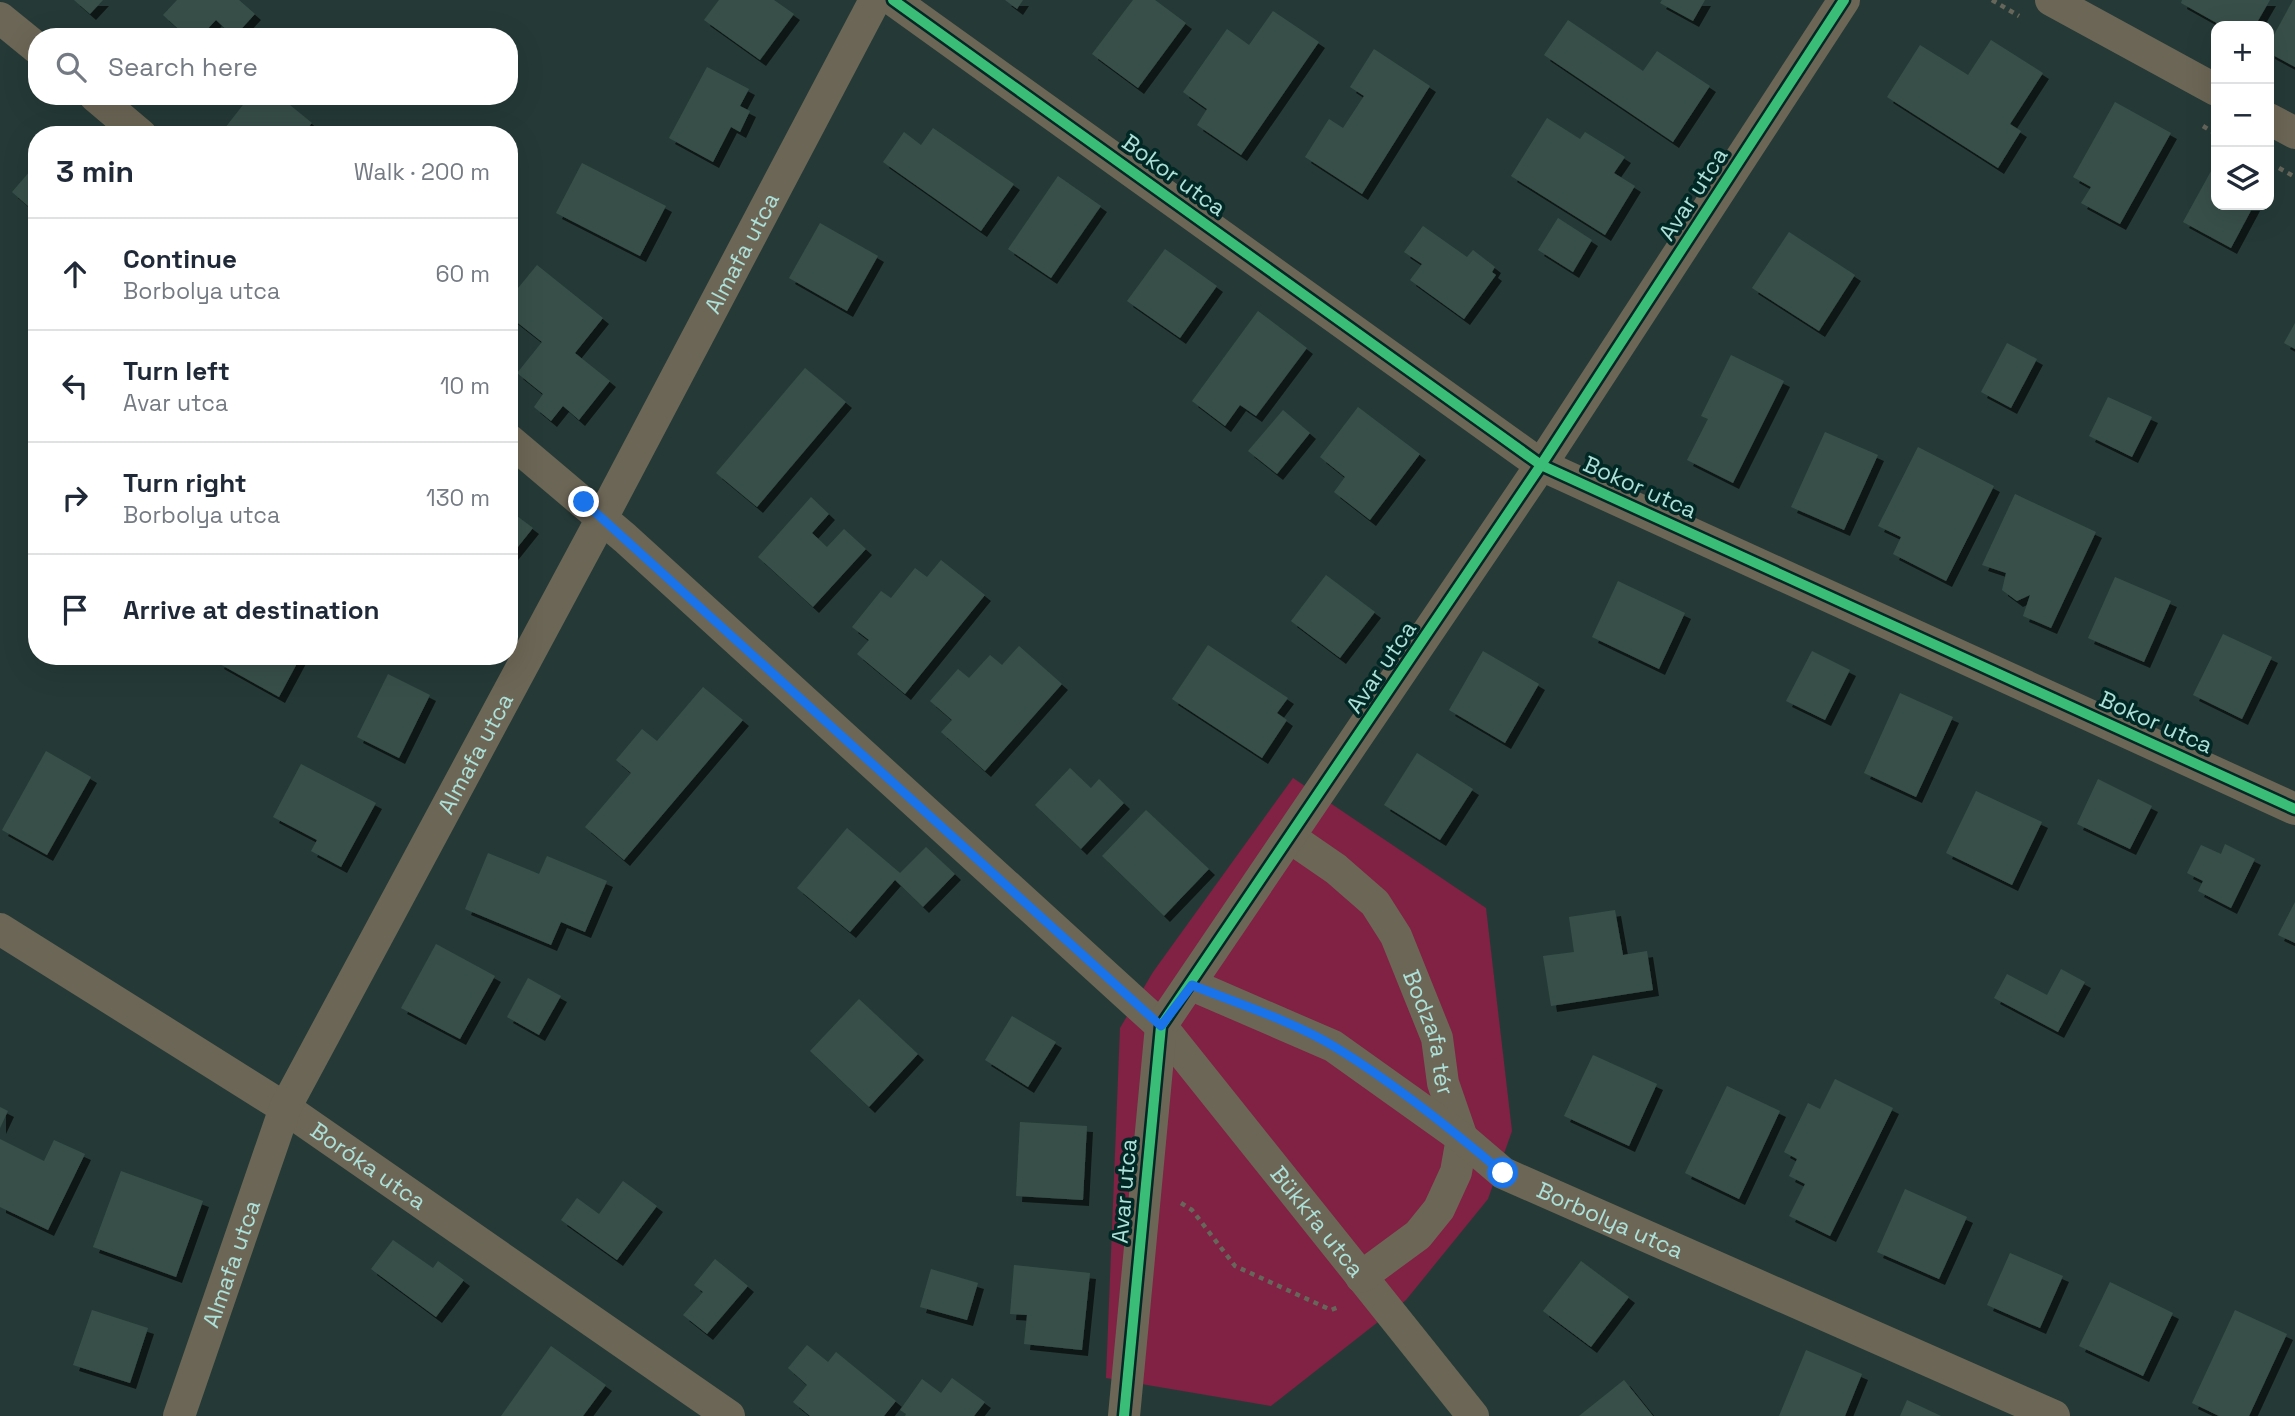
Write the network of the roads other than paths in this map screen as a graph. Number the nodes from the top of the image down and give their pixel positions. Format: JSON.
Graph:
{"nodes":[{"id":1,"x":875,"y":0,"type":"edge"},
{"id":2,"x":893,"y":0,"type":"edge"},
{"id":3,"x":1844,"y":0,"type":"edge"},
{"id":4,"x":2051,"y":0,"type":"edge"},
{"id":5,"x":0,"y":18,"type":"edge"},
{"id":6,"x":28,"y":41,"type":"edge"},
{"id":7,"x":2211,"y":87,"type":"edge"},
{"id":8,"x":105,"y":105,"type":"edge"},
{"id":9,"x":2274,"y":122,"type":"edge"},
{"id":10,"x":130,"y":126,"type":"edge"},
{"id":11,"x":2295,"y":133,"type":"edge"},
{"id":12,"x":518,"y":448,"type":"edge"},
{"id":13,"x":1541,"y":465,"type":"junction"},
{"id":14,"x":602,"y":518,"type":"junction"},
{"id":15,"x":2295,"y":808,"type":"edge"},
{"id":16,"x":1291,"y":838,"type":"junction"},
{"id":17,"x":0,"y":929,"type":"edge"},
{"id":18,"x":1192,"y":985,"type":"junction"},
{"id":19,"x":1161,"y":1026,"type":"junction"},
{"id":20,"x":285,"y":1108,"type":"junction"},
{"id":21,"x":1462,"y":1138,"type":"junction"},
{"id":22,"x":1368,"y":1286,"type":"junction"},
{"id":23,"x":179,"y":1416,"type":"edge"},
{"id":24,"x":729,"y":1416,"type":"edge"},
{"id":25,"x":1124,"y":1416,"type":"edge"},
{"id":26,"x":1473,"y":1416,"type":"edge"},
{"id":27,"x":2054,"y":1416,"type":"edge"}],
"edges":[{"from":1,"to":14,"type":"street","name":"Almafa utca"},
{"from":2,"to":13,"type":"street","name":"Bokor utca"},
{"from":3,"to":13,"type":"street","name":"Avar utca"},
{"from":4,"to":7,"type":"street"},
{"from":5,"to":6,"type":"street"},
{"from":8,"to":10,"type":"street"},
{"from":9,"to":11,"type":"street"},
{"from":12,"to":14,"type":"street"},
{"from":13,"to":15,"type":"street","name":"Bokor utca"},
{"from":13,"to":16,"type":"street","name":"Avar utca"},
{"from":14,"to":19,"type":"street"},
{"from":14,"to":20,"type":"street","name":"Almafa utca"},
{"from":16,"to":18,"type":"street","name":"Avar utca"},
{"from":16,"to":21,"type":"street","name":"Bodzafa tér"},
{"from":17,"to":20,"type":"street","name":"Boróka utca"},
{"from":18,"to":19,"type":"street","name":"Avar utca"},
{"from":18,"to":21,"type":"street","name":"Borbolya utca"},
{"from":19,"to":22,"type":"street","name":"Bükkfa utca"},
{"from":19,"to":25,"type":"street","name":"Avar utca"},
{"from":20,"to":23,"type":"street","name":"Almafa utca"},
{"from":20,"to":24,"type":"street","name":"Boróka utca"},
{"from":21,"to":22,"type":"street","name":"Bodzafa tér"},
{"from":21,"to":27,"type":"street","name":"Borbolya utca"},
{"from":22,"to":26,"type":"street","name":"Bükkfa utca"}]}
